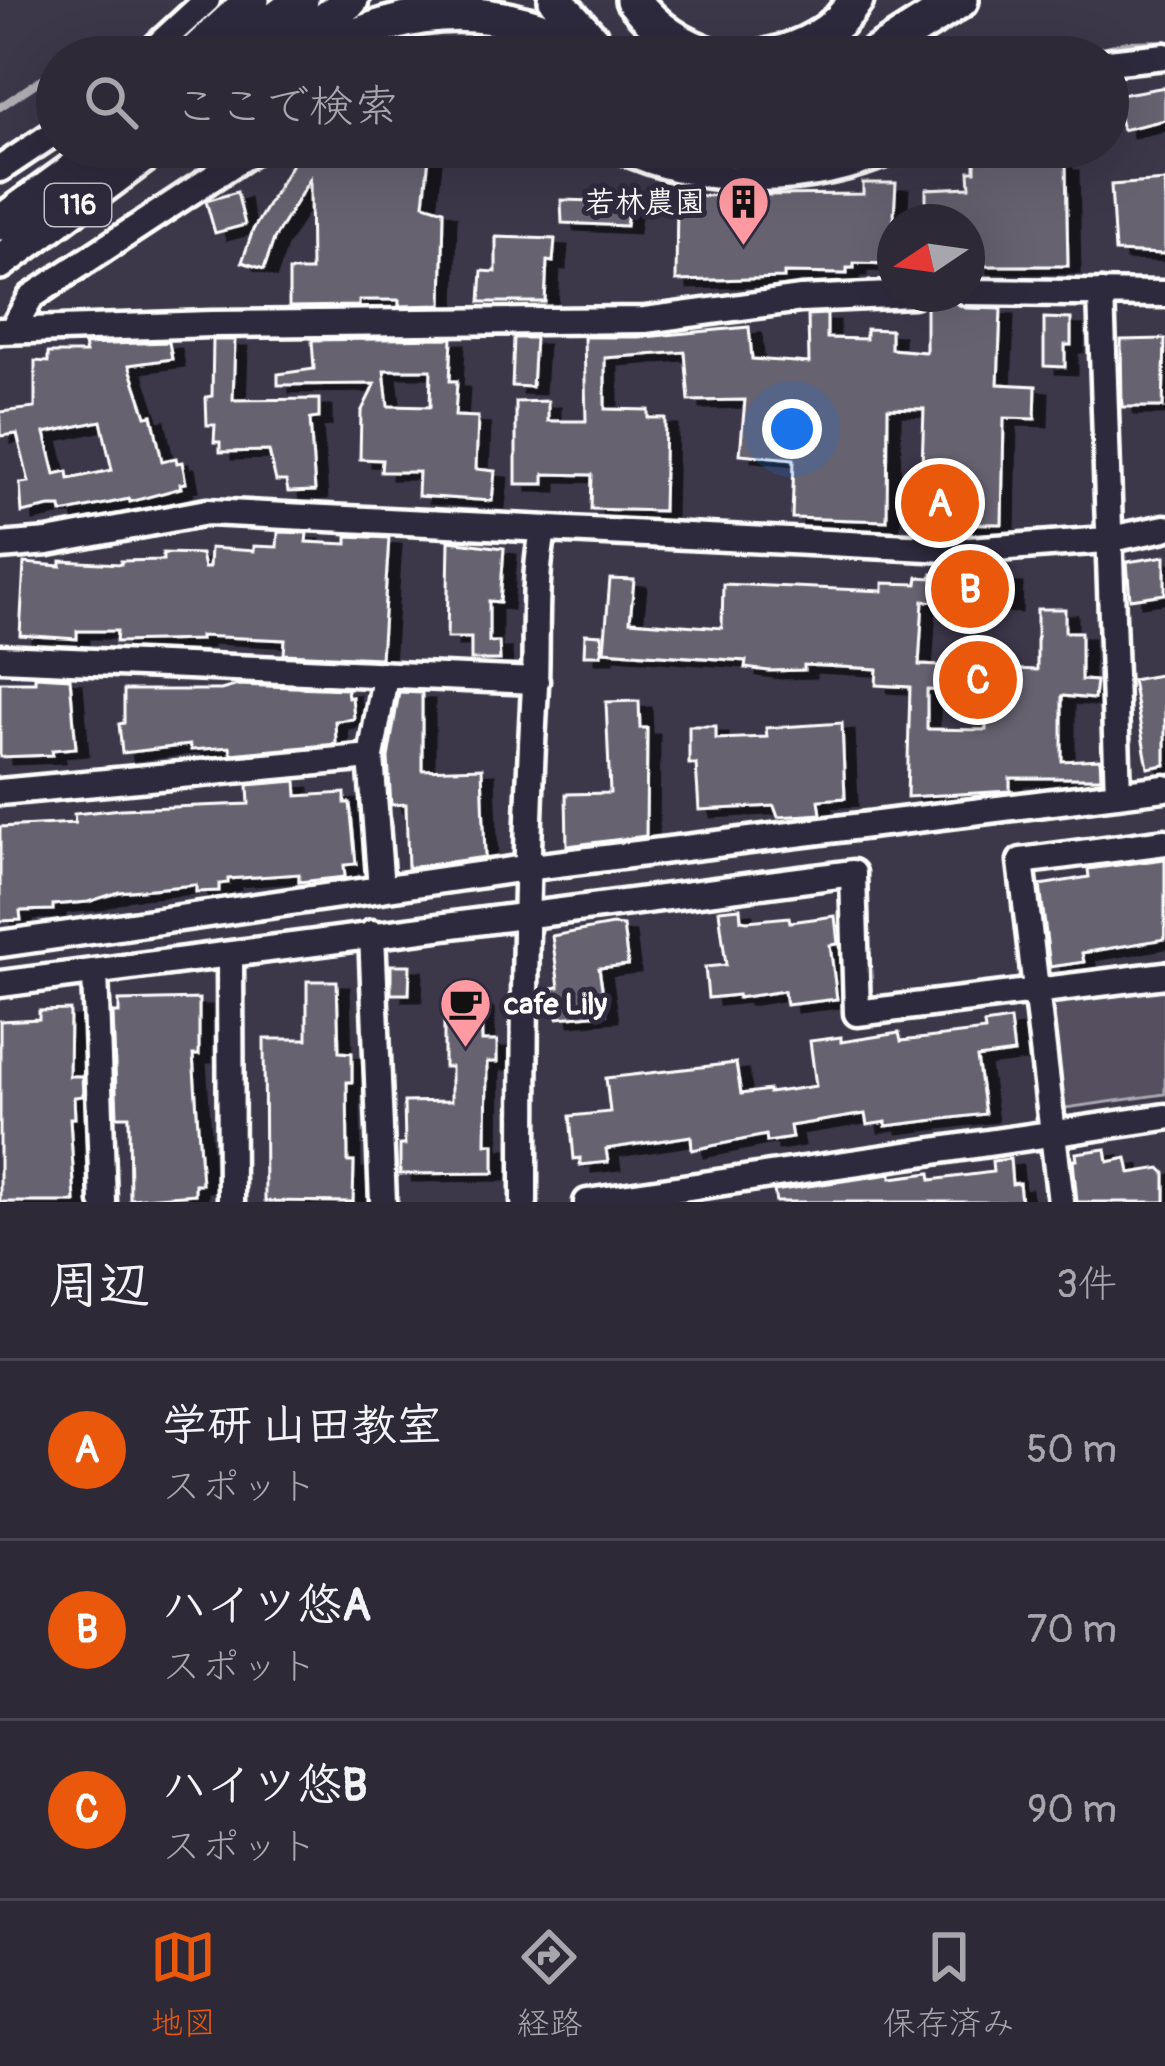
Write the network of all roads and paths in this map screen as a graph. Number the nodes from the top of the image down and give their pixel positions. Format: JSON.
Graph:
{"nodes":[{"id":1,"x":207,"y":0,"type":"edge"},
{"id":2,"x":252,"y":0,"type":"edge"},
{"id":3,"x":301,"y":0,"type":"edge"},
{"id":4,"x":351,"y":0,"type":"edge"},
{"id":5,"x":556,"y":0,"type":"edge"},
{"id":6,"x":633,"y":0,"type":"edge"},
{"id":7,"x":856,"y":0,"type":"edge"},
{"id":8,"x":961,"y":0,"type":"edge"},
{"id":9,"x":168,"y":36,"type":"edge"},
{"id":10,"x":213,"y":36,"type":"edge"},
{"id":11,"x":254,"y":36,"type":"edge"},
{"id":12,"x":304,"y":36,"type":"edge"},
{"id":13,"x":347,"y":36,"type":"edge"},
{"id":14,"x":568,"y":36,"type":"edge"},
{"id":15,"x":589,"y":36,"type":"edge"},
{"id":16,"x":669,"y":36,"type":"edge"},
{"id":17,"x":821,"y":36,"type":"edge"},
{"id":18,"x":904,"y":36,"type":"edge"},
{"id":19,"x":1165,"y":56,"type":"edge"},
{"id":20,"x":1129,"y":60,"type":"edge"},
{"id":21,"x":36,"y":144,"type":"edge"},
{"id":22,"x":69,"y":168,"type":"edge"},
{"id":23,"x":75,"y":168,"type":"edge"},
{"id":24,"x":127,"y":168,"type":"edge"},
{"id":25,"x":228,"y":168,"type":"edge"},
{"id":26,"x":668,"y":168,"type":"edge"},
{"id":27,"x":838,"y":168,"type":"edge"},
{"id":28,"x":0,"y":169,"type":"edge"},
{"id":29,"x":40,"y":194,"type":"junction"},
{"id":30,"x":0,"y":223,"type":"edge"},
{"id":31,"x":0,"y":262,"type":"edge"},
{"id":32,"x":985,"y":292,"type":"edge"},
{"id":33,"x":1100,"y":292,"type":"junction"},
{"id":34,"x":1165,"y":294,"type":"edge"},
{"id":35,"x":877,"y":296,"type":"edge"},
{"id":36,"x":6,"y":331,"type":"edge"},
{"id":37,"x":1165,"y":528,"type":"edge"},
{"id":38,"x":543,"y":531,"type":"junction"},
{"id":39,"x":1106,"y":540,"type":"junction"},
{"id":40,"x":0,"y":546,"type":"edge"},
{"id":41,"x":0,"y":658,"type":"edge"},
{"id":42,"x":385,"y":676,"type":"junction"},
{"id":43,"x":536,"y":681,"type":"junction"},
{"id":44,"x":371,"y":758,"type":"junction"},
{"id":45,"x":1165,"y":788,"type":"edge"},
{"id":46,"x":0,"y":792,"type":"edge"},
{"id":47,"x":1118,"y":794,"type":"junction"},
{"id":48,"x":1165,"y":842,"type":"edge"},
{"id":49,"x":525,"y":868,"type":"junction"},
{"id":50,"x":381,"y":889,"type":"junction"},
{"id":51,"x":524,"y":916,"type":"junction"},
{"id":52,"x":372,"y":933,"type":"junction"},
{"id":53,"x":0,"y":944,"type":"edge"},
{"id":54,"x":230,"y":956,"type":"junction"},
{"id":55,"x":95,"y":972,"type":"junction"},
{"id":56,"x":1165,"y":975,"type":"edge"},
{"id":57,"x":0,"y":984,"type":"edge"},
{"id":58,"x":1036,"y":993,"type":"junction"},
{"id":59,"x":1165,"y":1117,"type":"edge"},
{"id":60,"x":1052,"y":1132,"type":"junction"},
{"id":61,"x":666,"y":1197,"type":"edge"},
{"id":62,"x":103,"y":1202,"type":"edge"},
{"id":63,"x":231,"y":1202,"type":"edge"},
{"id":64,"x":383,"y":1202,"type":"edge"},
{"id":65,"x":524,"y":1202,"type":"edge"},
{"id":66,"x":586,"y":1202,"type":"edge"},
{"id":67,"x":1060,"y":1202,"type":"edge"}],
"edges":[{"from":1,"to":9,"type":"street"},
{"from":2,"to":10,"type":"highway"},
{"from":3,"to":11,"type":"highway"},
{"from":4,"to":12,"type":"highway"},
{"from":5,"to":15,"type":"highway"},
{"from":6,"to":16,"type":"highway"},
{"from":7,"to":17,"type":"highway"},
{"from":8,"to":18,"type":"highway"},
{"from":13,"to":14,"type":"highway"},
{"from":19,"to":20,"type":"street"},
{"from":21,"to":28,"type":"street"},
{"from":22,"to":29,"type":"highway"},
{"from":23,"to":29,"type":"highway","number":"116"},
{"from":24,"to":31,"type":"highway","number":"116"},
{"from":25,"to":36,"type":"street"},
{"from":26,"to":27,"type":"street"},
{"from":29,"to":30,"type":"highway","number":"116"},
{"from":32,"to":33,"type":"street"},
{"from":33,"to":34,"type":"street"},
{"from":33,"to":39,"type":"street"},
{"from":35,"to":36,"type":"street"},
{"from":37,"to":39,"type":"street"},
{"from":38,"to":39,"type":"street"},
{"from":38,"to":40,"type":"street"},
{"from":38,"to":43,"type":"street"},
{"from":39,"to":47,"type":"street"},
{"from":41,"to":42,"type":"street"},
{"from":42,"to":43,"type":"street"},
{"from":42,"to":44,"type":"street"},
{"from":43,"to":49,"type":"street"},
{"from":44,"to":46,"type":"street"},
{"from":44,"to":50,"type":"street"},
{"from":45,"to":47,"type":"street"},
{"from":47,"to":49,"type":"street"},
{"from":48,"to":58,"type":"street"},
{"from":49,"to":50,"type":"street"},
{"from":49,"to":51,"type":"street"},
{"from":50,"to":53,"type":"street"},
{"from":51,"to":52,"type":"street"},
{"from":51,"to":58,"type":"street"},
{"from":51,"to":65,"type":"street"},
{"from":52,"to":54,"type":"street"},
{"from":52,"to":64,"type":"street"},
{"from":54,"to":55,"type":"street"},
{"from":54,"to":63,"type":"street"},
{"from":55,"to":57,"type":"street"},
{"from":55,"to":62,"type":"street"},
{"from":56,"to":58,"type":"street"},
{"from":58,"to":60,"type":"street"},
{"from":59,"to":60,"type":"street"},
{"from":60,"to":61,"type":"street"},
{"from":60,"to":67,"type":"street"},
{"from":61,"to":66,"type":"street"}]}
